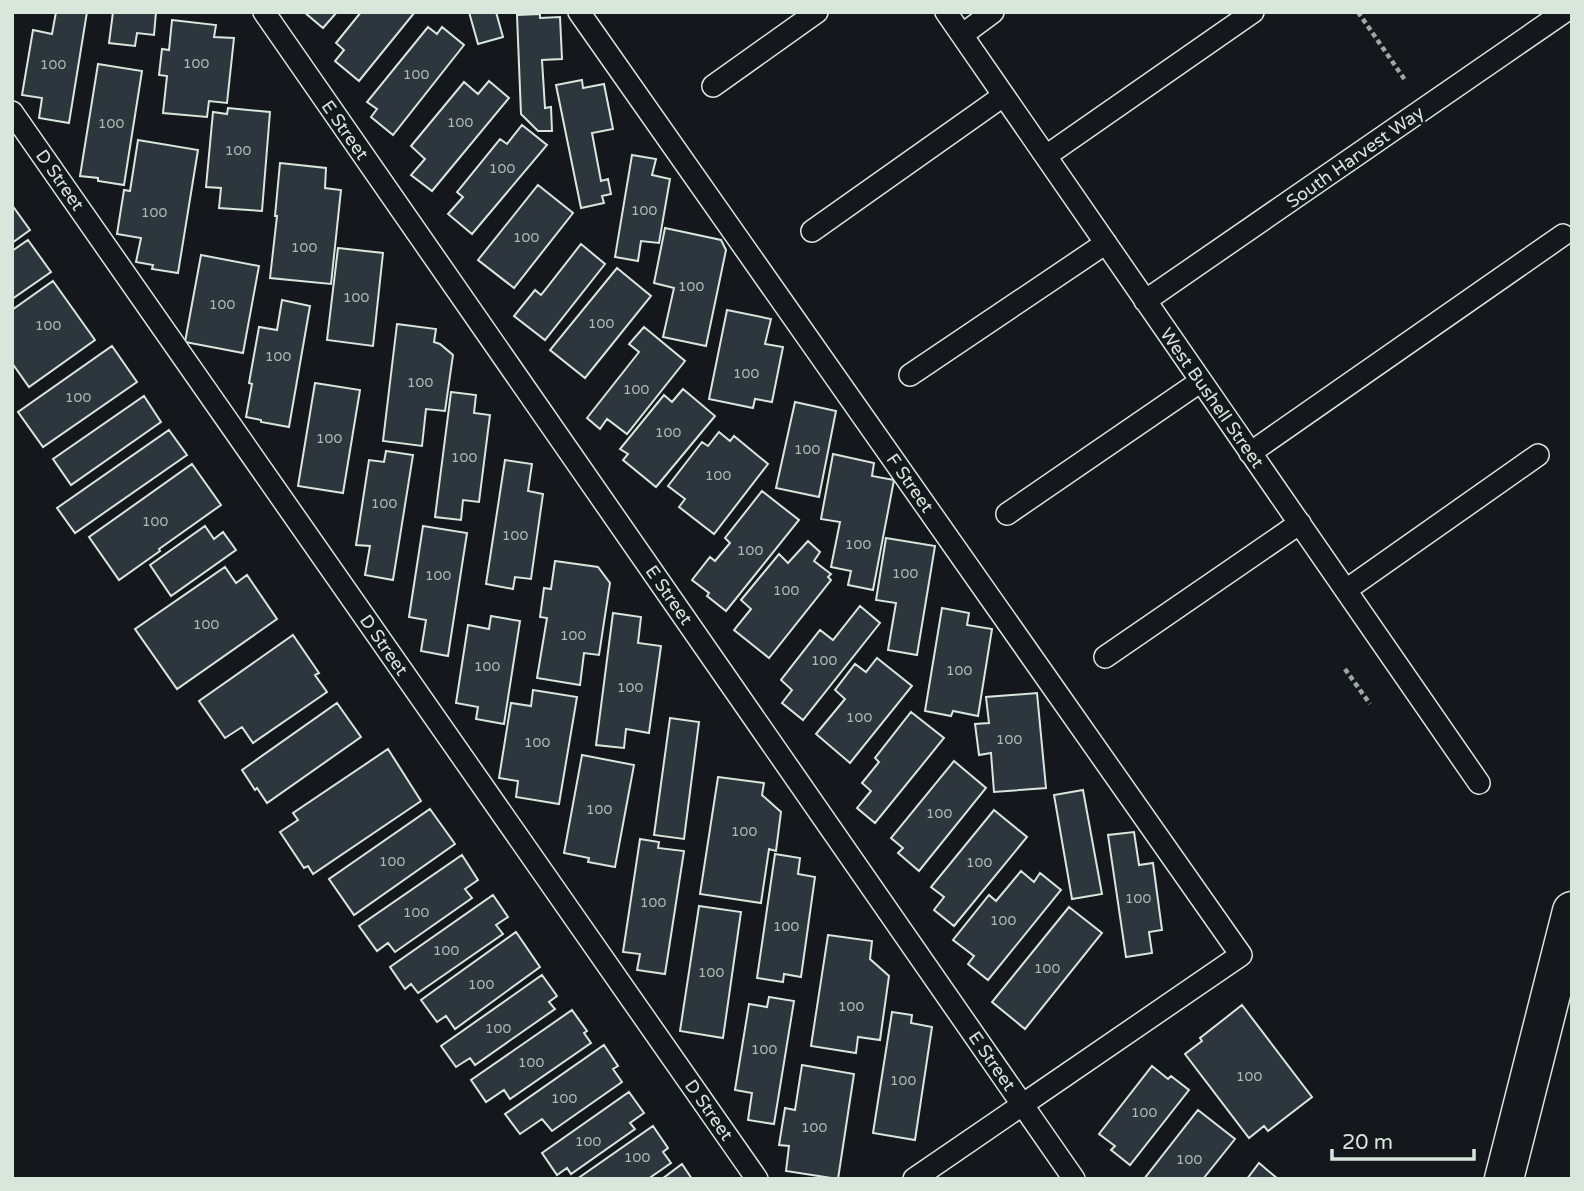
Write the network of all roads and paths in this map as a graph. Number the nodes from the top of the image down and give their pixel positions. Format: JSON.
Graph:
{"nodes":[{"id":1,"x":264,"y":12,"type":"edge"},
{"id":2,"x":579,"y":12,"type":"edge"},
{"id":3,"x":817,"y":12,"type":"edge"},
{"id":4,"x":946,"y":12,"type":"edge"},
{"id":5,"x":993,"y":12,"type":"edge"},
{"id":6,"x":1252,"y":12,"type":"edge"},
{"id":7,"x":1357,"y":12,"type":"edge"},
{"id":8,"x":1564,"y":12,"type":"edge"},
{"id":9,"x":962,"y":35,"type":"junction"},
{"id":10,"x":1405,"y":80,"type":"dead end"},
{"id":11,"x":713,"y":86,"type":"dead end"},
{"id":12,"x":1003,"y":96,"type":"junction"},
{"id":13,"x":12,"y":112,"type":"edge"},
{"id":14,"x":1046,"y":156,"type":"junction"},
{"id":15,"x":812,"y":231,"type":"dead end"},
{"id":16,"x":1563,"y":235,"type":"dead end"},
{"id":17,"x":1106,"y":243,"type":"junction"},
{"id":18,"x":1146,"y":302,"type":"junction"},
{"id":19,"x":910,"y":375,"type":"dead end"},
{"id":20,"x":1201,"y":381,"type":"junction"},
{"id":21,"x":1250,"y":453,"type":"junction"},
{"id":22,"x":1538,"y":455,"type":"dead end"},
{"id":23,"x":1007,"y":514,"type":"dead end"},
{"id":24,"x":1300,"y":523,"type":"junction"},
{"id":25,"x":1346,"y":590,"type":"junction"},
{"id":26,"x":1105,"y":657,"type":"dead end"},
{"id":27,"x":1345,"y":669,"type":"dead end"},
{"id":28,"x":1370,"y":704,"type":"dead end"},
{"id":29,"x":1479,"y":783,"type":"dead end"},
{"id":30,"x":1572,"y":911,"type":"edge"},
{"id":31,"x":1022,"y":1104,"type":"junction"},
{"id":32,"x":757,"y":1179,"type":"edge"},
{"id":33,"x":914,"y":1179,"type":"edge"},
{"id":34,"x":1074,"y":1179,"type":"edge"},
{"id":35,"x":1504,"y":1179,"type":"edge"}],
"edges":[{"from":1,"to":31,"type":"lane","name":"E Street"},
{"from":2,"to":31,"type":"lane","name":"F Street"},
{"from":3,"to":11,"type":"lane"},
{"from":4,"to":9,"type":"lane","name":"West Bushell Street"},
{"from":5,"to":9,"type":"lane"},
{"from":6,"to":14,"type":"lane"},
{"from":7,"to":10,"type":"path"},
{"from":8,"to":18,"type":"lane","name":"South Harvest Way"},
{"from":9,"to":12,"type":"lane","name":"West Bushell Street"},
{"from":12,"to":14,"type":"lane","name":"West Bushell Street"},
{"from":12,"to":15,"type":"lane"},
{"from":13,"to":32,"type":"lane","name":"D Street"},
{"from":14,"to":17,"type":"lane","name":"West Bushell Street"},
{"from":16,"to":21,"type":"lane"},
{"from":17,"to":18,"type":"lane","name":"West Bushell Street"},
{"from":17,"to":19,"type":"lane"},
{"from":18,"to":20,"type":"lane","name":"West Bushell Street"},
{"from":20,"to":21,"type":"lane","name":"West Bushell Street"},
{"from":20,"to":23,"type":"lane"},
{"from":21,"to":24,"type":"lane","name":"West Bushell Street"},
{"from":22,"to":25,"type":"lane"},
{"from":24,"to":25,"type":"lane","name":"West Bushell Street"},
{"from":24,"to":26,"type":"lane"},
{"from":25,"to":29,"type":"lane","name":"West Bushell Street"},
{"from":27,"to":28,"type":"path"},
{"from":30,"to":35,"type":"highway"},
{"from":31,"to":33,"type":"lane"},
{"from":31,"to":34,"type":"lane","name":"E Street"}]}
